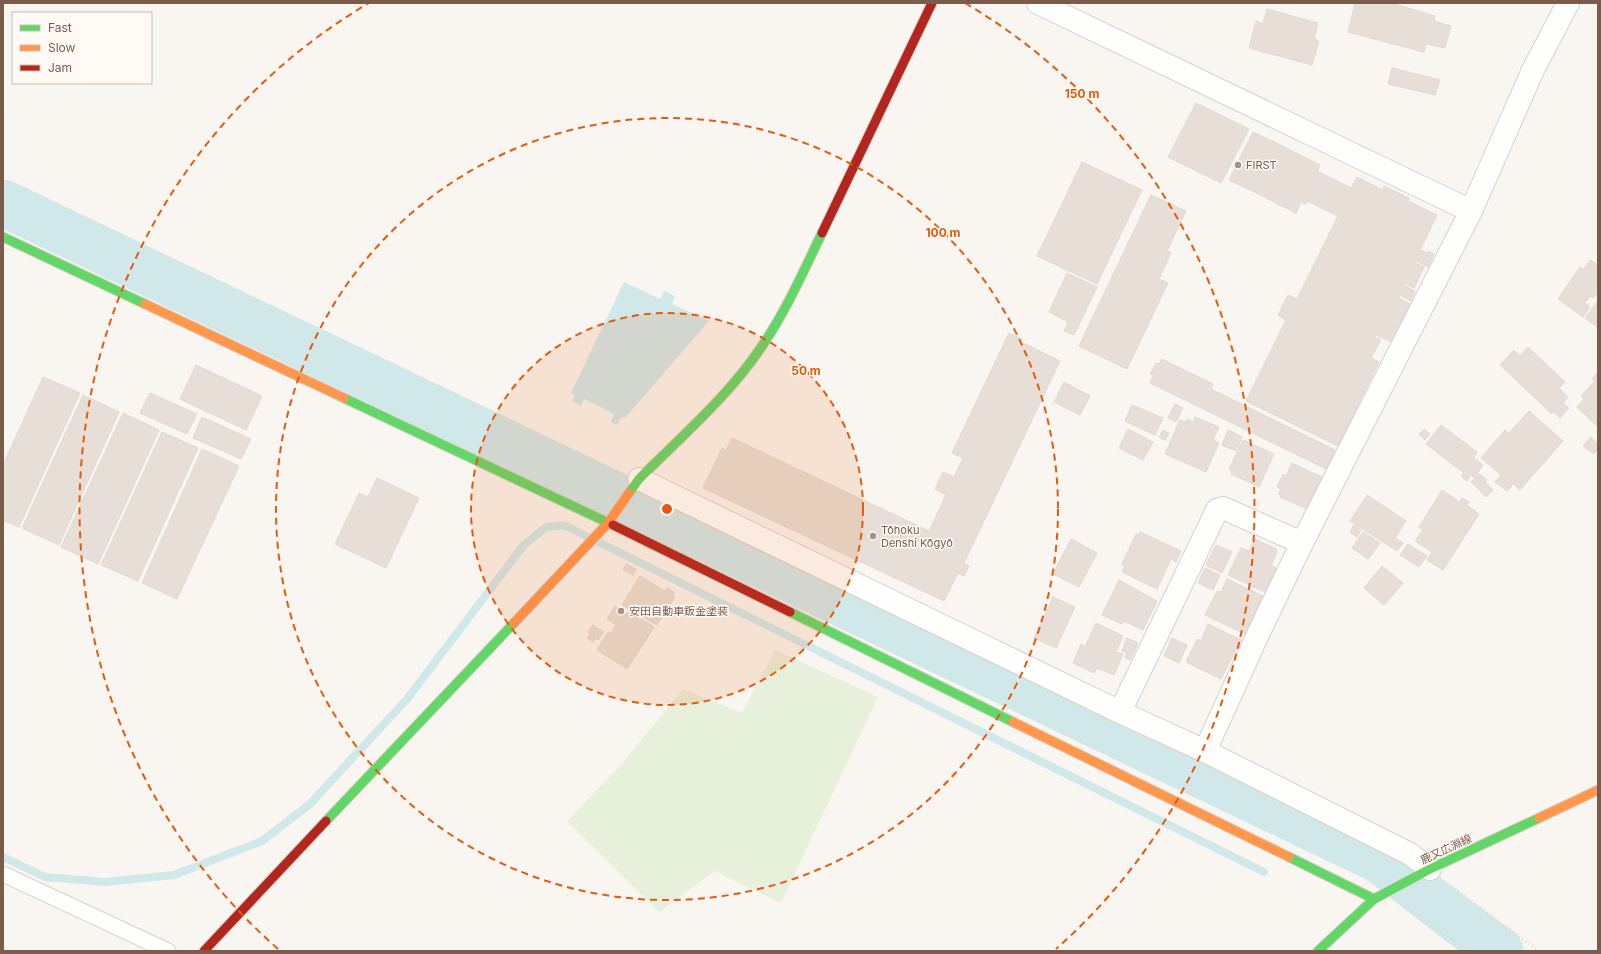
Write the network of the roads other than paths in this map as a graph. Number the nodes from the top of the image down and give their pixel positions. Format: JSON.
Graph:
{"nodes":[{"id":1,"x":932,"y":3,"type":"edge"},
{"id":2,"x":1038,"y":3,"type":"edge"},
{"id":3,"x":1568,"y":3,"type":"edge"},
{"id":4,"x":1470,"y":211,"type":"junction"},
{"id":5,"x":3,"y":237,"type":"edge"},
{"id":6,"x":639,"y":479,"type":"junction"},
{"id":7,"x":608,"y":524,"type":"junction"},
{"id":8,"x":1302,"y":544,"type":"junction"},
{"id":9,"x":1120,"y":712,"type":"junction"},
{"id":10,"x":1205,"y":751,"type":"junction"},
{"id":11,"x":1598,"y":790,"type":"edge"},
{"id":12,"x":1429,"y":870,"type":"junction"},
{"id":13,"x":3,"y":874,"type":"edge"},
{"id":14,"x":1374,"y":899,"type":"junction"},
{"id":15,"x":168,"y":951,"type":"edge"},
{"id":16,"x":204,"y":951,"type":"edge"},
{"id":17,"x":1318,"y":951,"type":"edge"}],
"edges":[{"from":1,"to":6,"type":"street"},
{"from":2,"to":4,"type":"street"},
{"from":3,"to":4,"type":"street"},
{"from":4,"to":8,"type":"street"},
{"from":5,"to":7,"type":"street"},
{"from":6,"to":7,"type":"street"},
{"from":6,"to":9,"type":"street"},
{"from":7,"to":14,"type":"street"},
{"from":7,"to":16,"type":"street"},
{"from":8,"to":9,"type":"street"},
{"from":8,"to":10,"type":"street"},
{"from":9,"to":10,"type":"street"},
{"from":10,"to":12,"type":"street"},
{"from":11,"to":12,"type":"street","name":"鹿又広淵線"},
{"from":12,"to":14,"type":"street","name":"鹿又広淵線"},
{"from":13,"to":15,"type":"lane"},
{"from":14,"to":17,"type":"street","name":"鹿又広淵線"}]}
